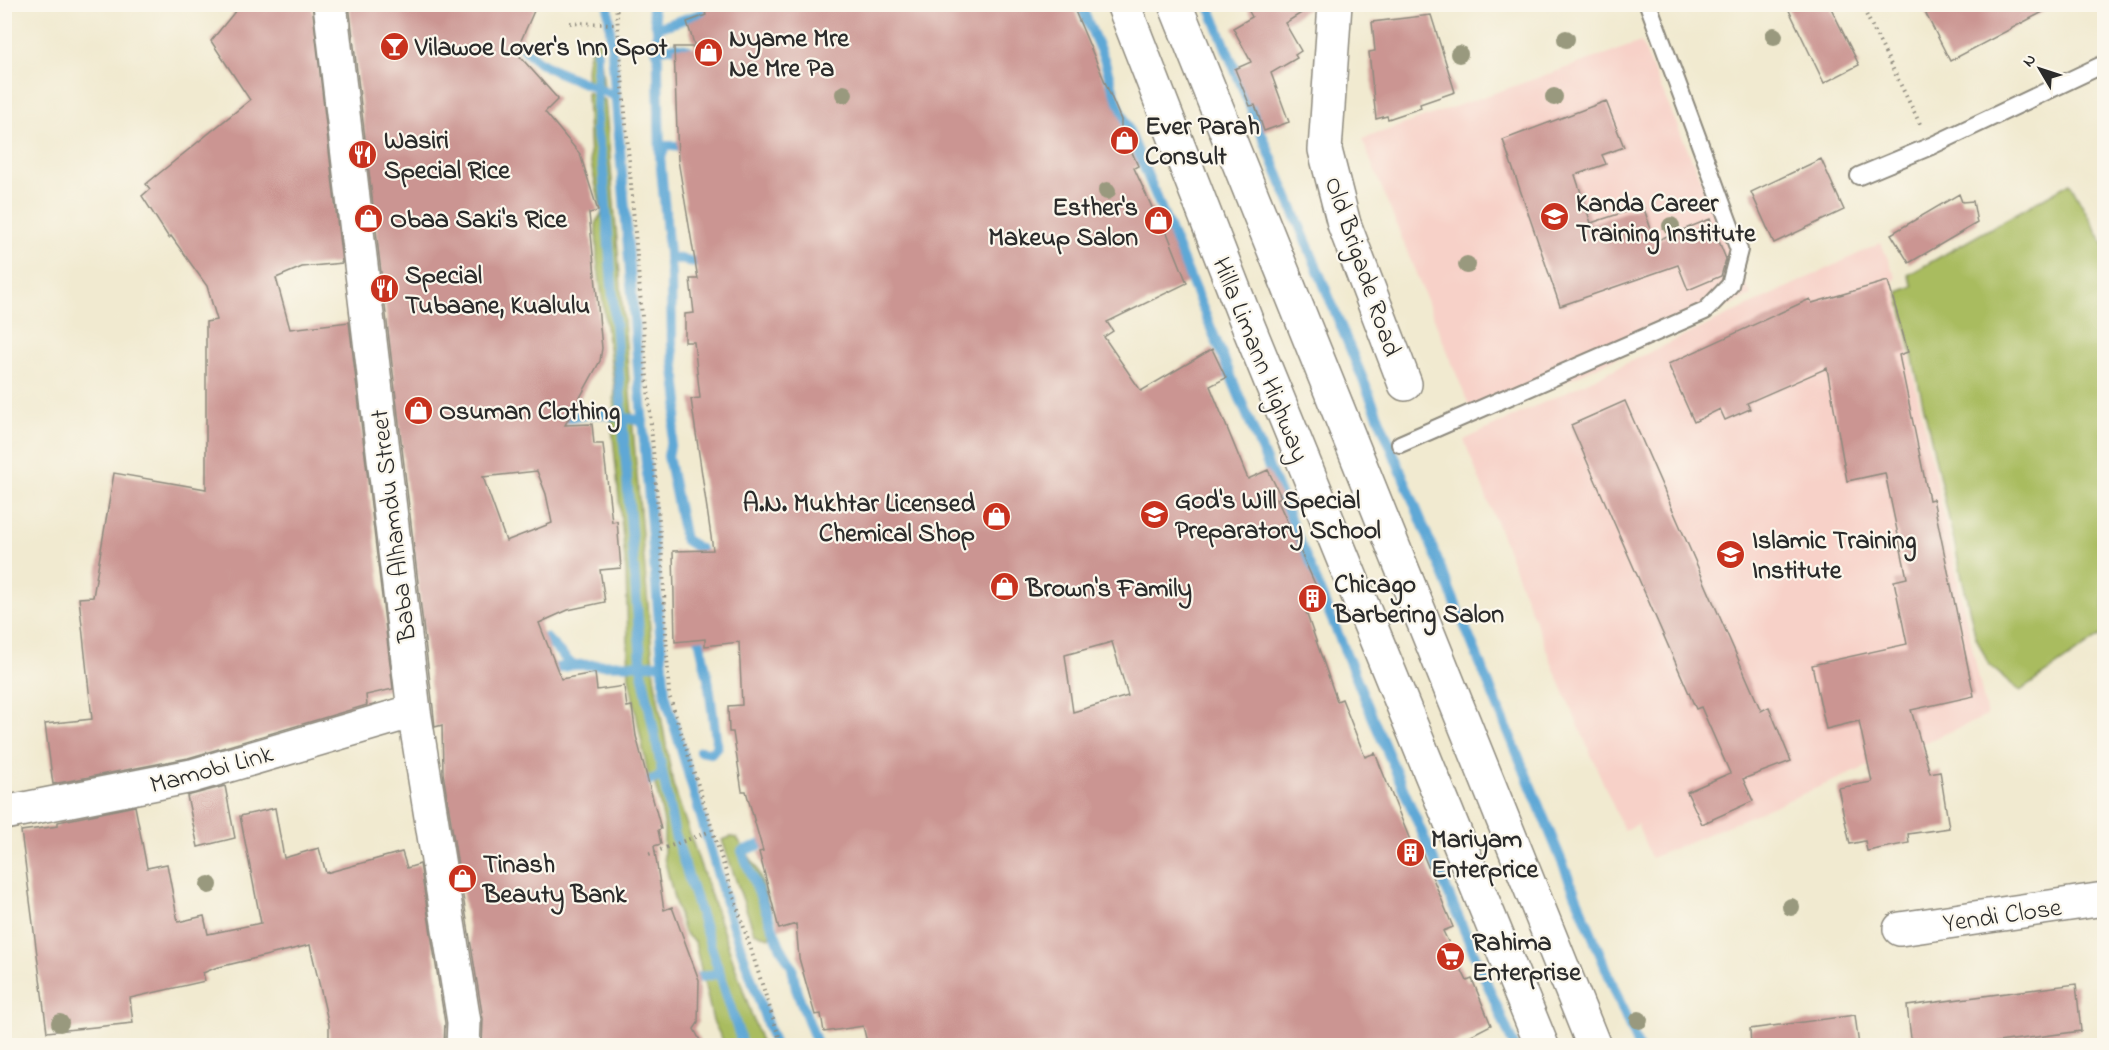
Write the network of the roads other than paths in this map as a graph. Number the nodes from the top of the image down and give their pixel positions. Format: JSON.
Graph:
{"nodes":[{"id":1,"x":330,"y":4,"type":"edge"},
{"id":2,"x":1123,"y":4,"type":"edge"},
{"id":3,"x":1175,"y":4,"type":"edge"},
{"id":4,"x":1335,"y":4,"type":"edge"},
{"id":5,"x":1648,"y":4,"type":"edge"},
{"id":6,"x":2104,"y":64,"type":"edge"},
{"id":7,"x":1859,"y":176,"type":"dead end"},
{"id":8,"x":1405,"y":384,"type":"dead end"},
{"id":9,"x":1400,"y":444,"type":"dead end"},
{"id":10,"x":414,"y":711,"type":"junction"},
{"id":11,"x":4,"y":813,"type":"edge"},
{"id":12,"x":2104,"y":899,"type":"edge"},
{"id":13,"x":1900,"y":928,"type":"dead end"},
{"id":14,"x":463,"y":1046,"type":"edge"},
{"id":15,"x":1542,"y":1046,"type":"edge"},
{"id":16,"x":1593,"y":1046,"type":"edge"}],
"edges":[{"from":1,"to":10,"type":"main road","name":"Baba Alhamdu Street"},
{"from":2,"to":15,"type":"main road","name":"Hilla Limann Highway"},
{"from":3,"to":16,"type":"main road","name":"Hilla Limann Highway"},
{"from":4,"to":8,"type":"main road","name":"Old Brigade Road"},
{"from":5,"to":9,"type":"lane"},
{"from":6,"to":7,"type":"lane"},
{"from":10,"to":11,"type":"main road","name":"Mamobi Link"},
{"from":10,"to":14,"type":"main road","name":"Baba Alhamdu Street"},
{"from":12,"to":13,"type":"main road","name":"Yendi Close"}]}
